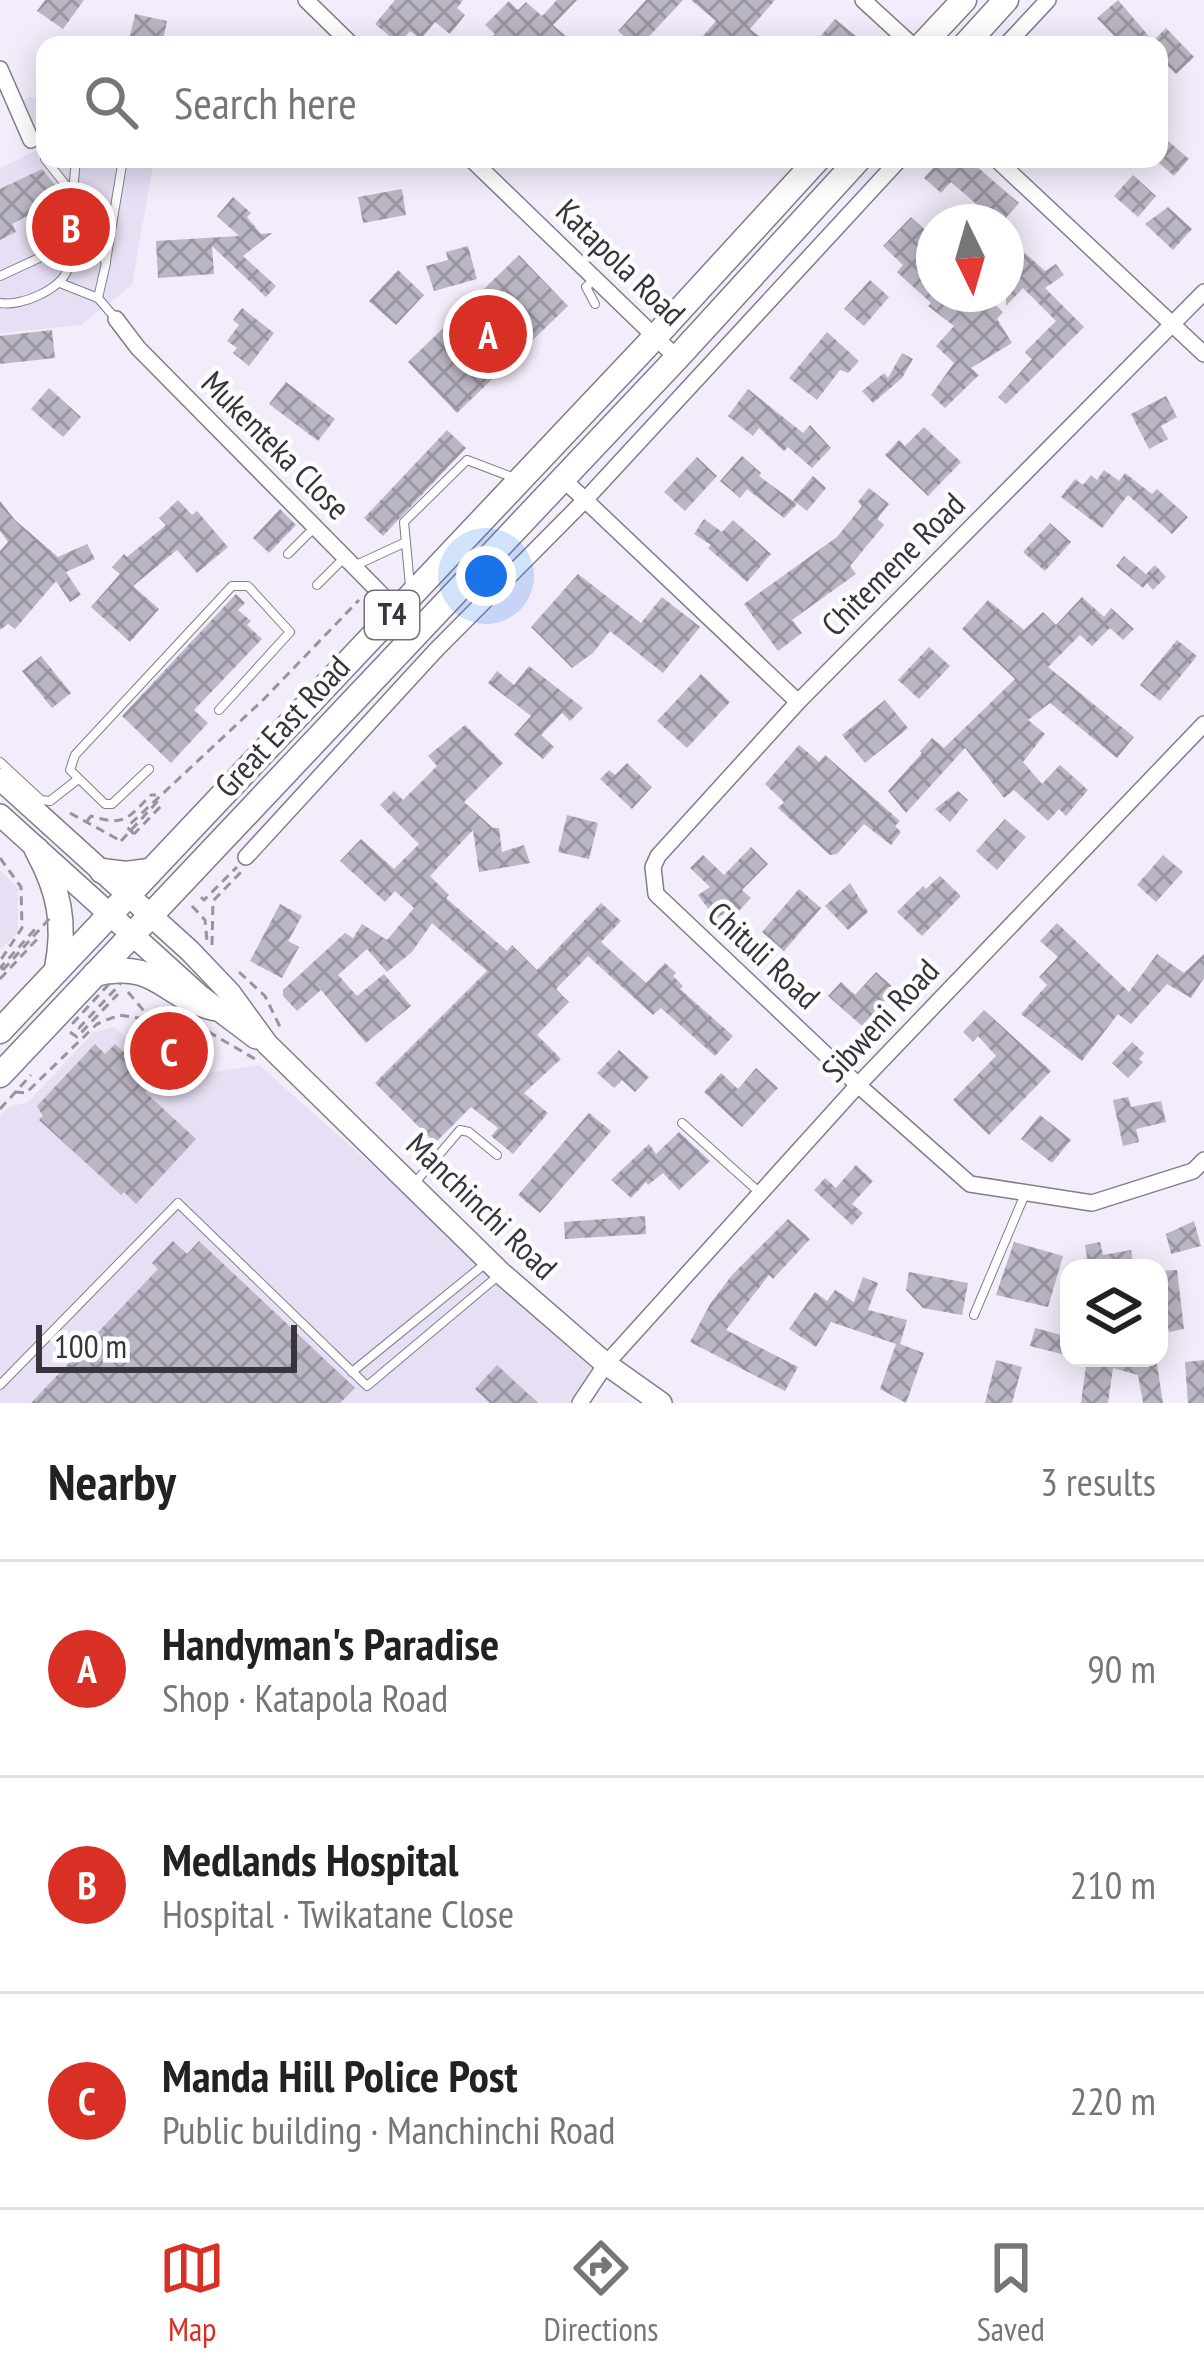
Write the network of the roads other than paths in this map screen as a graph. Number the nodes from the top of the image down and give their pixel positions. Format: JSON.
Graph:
{"nodes":[{"id":1,"x":306,"y":0,"type":"edge"},
{"id":2,"x":863,"y":0,"type":"edge"},
{"id":3,"x":964,"y":0,"type":"edge"},
{"id":4,"x":1006,"y":0,"type":"edge"},
{"id":5,"x":1048,"y":0,"type":"edge"},
{"id":6,"x":343,"y":36,"type":"edge"},
{"id":7,"x":902,"y":36,"type":"edge"},
{"id":8,"x":930,"y":36,"type":"edge"},
{"id":9,"x":972,"y":36,"type":"edge"},
{"id":10,"x":1014,"y":36,"type":"edge"},
{"id":11,"x":0,"y":69,"type":"edge"},
{"id":12,"x":31,"y":140,"type":"joint"},
{"id":13,"x":36,"y":147,"type":"edge"},
{"id":14,"x":52,"y":168,"type":"edge"},
{"id":15,"x":75,"y":168,"type":"edge"},
{"id":16,"x":122,"y":168,"type":"edge"},
{"id":17,"x":479,"y":168,"type":"edge"},
{"id":18,"x":810,"y":168,"type":"edge"},
{"id":19,"x":851,"y":168,"type":"edge"},
{"id":20,"x":892,"y":168,"type":"edge"},
{"id":21,"x":1006,"y":168,"type":"edge"},
{"id":22,"x":73,"y":194,"type":"junction"},
{"id":23,"x":106,"y":262,"type":"junction"},
{"id":24,"x":0,"y":276,"type":"edge"},
{"id":25,"x":595,"y":279,"type":"junction"},
{"id":26,"x":60,"y":283,"type":"junction"},
{"id":27,"x":1204,"y":292,"type":"edge"},
{"id":28,"x":98,"y":298,"type":"junction"},
{"id":29,"x":0,"y":303,"type":"edge"},
{"id":30,"x":595,"y":304,"type":"dead end"},
{"id":31,"x":116,"y":320,"type":"joint"},
{"id":32,"x":1174,"y":326,"type":"junction"},
{"id":33,"x":655,"y":337,"type":"junction"},
{"id":34,"x":1204,"y":354,"type":"edge"},
{"id":35,"x":677,"y":358,"type":"junction"},
{"id":36,"x":563,"y":479,"type":"junction"},
{"id":37,"x":520,"y":480,"type":"junction"},
{"id":38,"x":586,"y":499,"type":"junction"},
{"id":39,"x":315,"y":527,"type":"junction"},
{"id":40,"x":406,"y":542,"type":"junction"},
{"id":41,"x":288,"y":554,"type":"dead end"},
{"id":42,"x":350,"y":562,"type":"junction"},
{"id":43,"x":317,"y":585,"type":"dead end"},
{"id":44,"x":404,"y":602,"type":"junction"},
{"id":45,"x":798,"y":702,"type":"junction"},
{"id":46,"x":219,"y":710,"type":"dead end"},
{"id":47,"x":1204,"y":724,"type":"edge"},
{"id":48,"x":0,"y":762,"type":"edge"},
{"id":49,"x":149,"y":769,"type":"dead end"},
{"id":50,"x":0,"y":779,"type":"edge"},
{"id":51,"x":77,"y":780,"type":"junction"},
{"id":52,"x":0,"y":815,"type":"edge"},
{"id":53,"x":37,"y":850,"type":"junction"},
{"id":54,"x":242,"y":862,"type":"road end"},
{"id":55,"x":102,"y":871,"type":"junction"},
{"id":56,"x":149,"y":871,"type":"junction"},
{"id":57,"x":127,"y":894,"type":"junction"},
{"id":58,"x":656,"y":894,"type":"joint"},
{"id":59,"x":109,"y":914,"type":"junction"},
{"id":60,"x":151,"y":914,"type":"junction"},
{"id":61,"x":131,"y":935,"type":"junction"},
{"id":62,"x":56,"y":970,"type":"junction"},
{"id":63,"x":102,"y":979,"type":"junction"},
{"id":64,"x":214,"y":1008,"type":"junction"},
{"id":65,"x":0,"y":1031,"type":"edge"},
{"id":66,"x":269,"y":1046,"type":"junction"},
{"id":67,"x":8,"y":1083,"type":"edge"},
{"id":68,"x":858,"y":1085,"type":"junction"},
{"id":69,"x":682,"y":1123,"type":"dead end"},
{"id":70,"x":497,"y":1155,"type":"dead end"},
{"id":71,"x":1204,"y":1160,"type":"edge"},
{"id":72,"x":412,"y":1186,"type":"junction"},
{"id":73,"x":1025,"y":1192,"type":"junction"},
{"id":74,"x":760,"y":1193,"type":"junction"},
{"id":75,"x":495,"y":1267,"type":"junction"},
{"id":76,"x":974,"y":1315,"type":"dead end"},
{"id":77,"x":606,"y":1364,"type":"junction"},
{"id":78,"x":352,"y":1372,"type":"junction"},
{"id":79,"x":0,"y":1384,"type":"edge"},
{"id":80,"x":580,"y":1403,"type":"edge"},
{"id":81,"x":661,"y":1403,"type":"edge"}],
"edges":[{"from":1,"to":6,"type":"street"},
{"from":2,"to":7,"type":"street"},
{"from":3,"to":8,"type":"main road"},
{"from":4,"to":9,"type":"main road"},
{"from":5,"to":10,"type":"street"},
{"from":11,"to":12,"type":"street"},
{"from":12,"to":13,"type":"lane"},
{"from":14,"to":22,"type":"lane"},
{"from":15,"to":22,"type":"lane"},
{"from":16,"to":23,"type":"lane"},
{"from":17,"to":25,"type":"street","name":"Katapola Road"},
{"from":18,"to":33,"type":"main road","name":"Great East Road","number":"T4"},
{"from":19,"to":35,"type":"main road","name":"Great East Road","number":"T4"},
{"from":20,"to":38,"type":"street"},
{"from":21,"to":32,"type":"street"},
{"from":22,"to":23,"type":"lane"},
{"from":23,"to":28,"type":"lane"},
{"from":24,"to":26,"type":"lane"},
{"from":25,"to":30,"type":"lane"},
{"from":25,"to":33,"type":"street","name":"Katapola Road"},
{"from":26,"to":28,"type":"lane"},
{"from":26,"to":29,"type":"lane"},
{"from":27,"to":32,"type":"street","name":"Chitemene Road"},
{"from":28,"to":31,"type":"lane"},
{"from":31,"to":39,"type":"street","name":"Mukenteka Close"},
{"from":32,"to":34,"type":"street"},
{"from":32,"to":45,"type":"street","name":"Chitemene Road"},
{"from":33,"to":35,"type":"street","name":"Katapola Road"},
{"from":33,"to":37,"type":"main road","name":"Great East Road","number":"T4"},
{"from":35,"to":36,"type":"main road","name":"Great East Road","number":"T4"},
{"from":36,"to":38,"type":"street"},
{"from":36,"to":60,"type":"main road","name":"Great East Road","number":"T4"},
{"from":37,"to":40,"type":"lane"},
{"from":37,"to":44,"type":"main road","name":"Great East Road","number":"T4"},
{"from":38,"to":45,"type":"street"},
{"from":38,"to":54,"type":"street"},
{"from":39,"to":41,"type":"lane"},
{"from":39,"to":42,"type":"street","name":"Mukenteka Close"},
{"from":40,"to":42,"type":"lane"},
{"from":40,"to":44,"type":"lane"},
{"from":42,"to":43,"type":"lane"},
{"from":42,"to":44,"type":"street","name":"Mukenteka Close"},
{"from":44,"to":56,"type":"main road","name":"Great East Road","number":"T4"},
{"from":45,"to":58,"type":"street","name":"Chitemene Road"},
{"from":46,"to":51,"type":"lane"},
{"from":47,"to":68,"type":"street","name":"Sibweni Road"},
{"from":48,"to":51,"type":"lane"},
{"from":49,"to":51,"type":"lane"},
{"from":50,"to":55,"type":"main road","name":"Manchinchi Road"},
{"from":52,"to":53,"type":"main road","name":"Manchinchi Road"},
{"from":53,"to":59,"type":"main road","name":"Manchinchi Road"},
{"from":53,"to":62,"type":"main road"},
{"from":55,"to":56,"type":"main road"},
{"from":55,"to":57,"type":"main road","name":"Manchinchi Road"},
{"from":56,"to":57,"type":"main road","name":"Great East Road","number":"T4"},
{"from":57,"to":59,"type":"main road","name":"Great East Road","number":"T4"},
{"from":57,"to":60,"type":"main road","name":"Manchinchi Road"},
{"from":58,"to":68,"type":"street","name":"Chituli Road"},
{"from":59,"to":61,"type":"main road","name":"Manchinchi Road"},
{"from":59,"to":62,"type":"main road","name":"Great East Road","number":"T4"},
{"from":60,"to":61,"type":"main road","name":"Great East Road","number":"T4"},
{"from":60,"to":66,"type":"main road","name":"Manchinchi Road"},
{"from":61,"to":63,"type":"main road","name":"Great East Road","number":"T4"},
{"from":61,"to":64,"type":"main road","name":"Manchinchi Road"},
{"from":62,"to":65,"type":"main road","name":"Great East Road","number":"T4"},
{"from":63,"to":64,"type":"main road"},
{"from":63,"to":67,"type":"main road","name":"Great East Road","number":"T4"},
{"from":64,"to":66,"type":"main road","name":"Manchinchi Road"},
{"from":66,"to":72,"type":"main road","name":"Manchinchi Road"},
{"from":68,"to":73,"type":"street","name":"Chituli Road"},
{"from":68,"to":74,"type":"street","name":"Sibweni Road"},
{"from":69,"to":74,"type":"lane"},
{"from":70,"to":72,"type":"lane"},
{"from":71,"to":73,"type":"street","name":"Chituli Road"},
{"from":72,"to":75,"type":"main road","name":"Manchinchi Road"},
{"from":73,"to":76,"type":"lane"},
{"from":74,"to":77,"type":"street","name":"Sibweni Road"},
{"from":75,"to":77,"type":"main road","name":"Manchinchi Road"},
{"from":75,"to":78,"type":"lane"},
{"from":75,"to":78,"type":"lane"},
{"from":77,"to":80,"type":"street","name":"Sibweni Road"},
{"from":77,"to":81,"type":"main road","name":"Manchinchi Road"},
{"from":78,"to":79,"type":"lane"}]}
